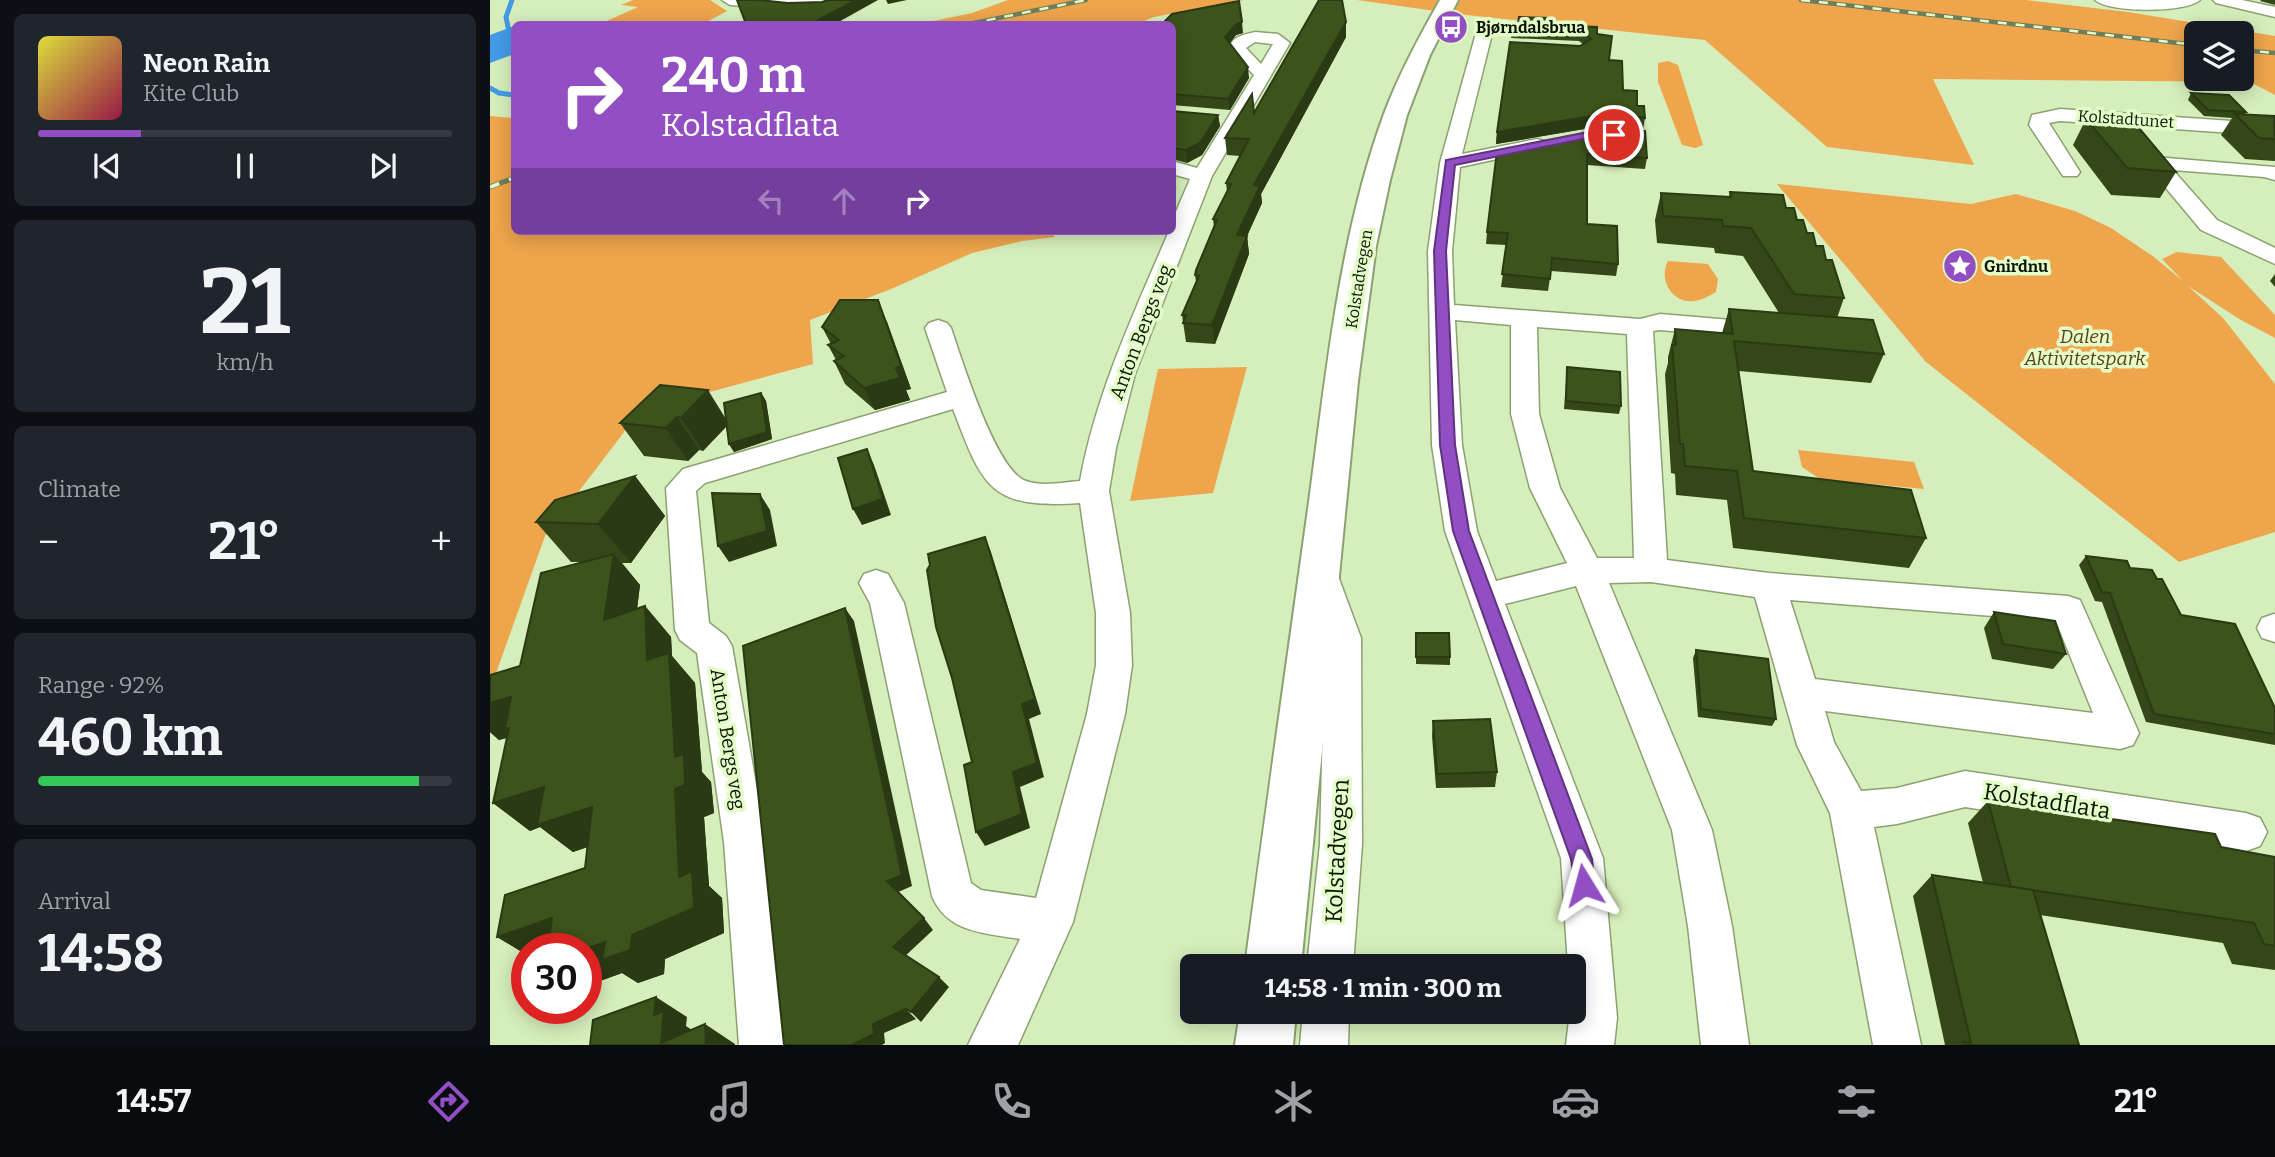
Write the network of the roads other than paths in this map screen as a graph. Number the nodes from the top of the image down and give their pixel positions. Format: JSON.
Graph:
{"nodes":[{"id":1,"x":730,"y":0,"type":"edge"},
{"id":2,"x":841,"y":0,"type":"edge"},
{"id":3,"x":1449,"y":0,"type":"edge"},
{"id":4,"x":2103,"y":0,"type":"edge"},
{"id":5,"x":2192,"y":0,"type":"edge"},
{"id":6,"x":2221,"y":0,"type":"edge"},
{"id":7,"x":811,"y":8,"type":"edge"},
{"id":8,"x":2275,"y":12,"type":"edge"},
{"id":9,"x":1487,"y":38,"type":"dead end"},
{"id":10,"x":1265,"y":75,"type":"dead end"},
{"id":11,"x":1210,"y":117,"type":"edge"},
{"id":12,"x":1236,"y":119,"type":"junction"},
{"id":13,"x":2275,"y":130,"type":"edge"},
{"id":14,"x":1550,"y":142,"type":"edge"},
{"id":15,"x":1450,"y":163,"type":"junction"},
{"id":16,"x":1176,"y":168,"type":"edge"},
{"id":17,"x":2070,"y":172,"type":"dead end"},
{"id":18,"x":2275,"y":174,"type":"edge"},
{"id":19,"x":1202,"y":176,"type":"junction"},
{"id":20,"x":2275,"y":257,"type":"edge"},
{"id":21,"x":1443,"y":312,"type":"junction"},
{"id":22,"x":1524,"y":318,"type":"junction"},
{"id":23,"x":1640,"y":327,"type":"junction"},
{"id":24,"x":938,"y":328,"type":"dead end"},
{"id":25,"x":1794,"y":333,"type":"edge"},
{"id":26,"x":962,"y":397,"type":"junction"},
{"id":27,"x":1094,"y":491,"type":"junction"},
{"id":28,"x":1651,"y":570,"type":"junction"},
{"id":29,"x":1587,"y":571,"type":"junction"},
{"id":30,"x":1319,"y":572,"type":"junction"},
{"id":31,"x":876,"y":583,"type":"dead end"},
{"id":32,"x":1769,"y":586,"type":"junction"},
{"id":33,"x":1486,"y":596,"type":"junction"},
{"id":34,"x":1803,"y":693,"type":"junction"},
{"id":35,"x":1850,"y":811,"type":"junction"},
{"id":36,"x":2246,"y":832,"type":"dead end"},
{"id":37,"x":1051,"y":922,"type":"junction"},
{"id":38,"x":1274,"y":954,"type":"edge"},
{"id":39,"x":1331,"y":954,"type":"edge"},
{"id":40,"x":1267,"y":1024,"type":"edge"},
{"id":41,"x":1325,"y":1024,"type":"edge"},
{"id":42,"x":763,"y":1045,"type":"edge"},
{"id":43,"x":992,"y":1045,"type":"edge"},
{"id":44,"x":1264,"y":1045,"type":"edge"},
{"id":45,"x":1324,"y":1045,"type":"edge"},
{"id":46,"x":1590,"y":1045,"type":"edge"},
{"id":47,"x":1725,"y":1045,"type":"edge"},
{"id":48,"x":1898,"y":1045,"type":"edge"}],
"edges":[{"from":1,"to":7,"type":"street"},
{"from":2,"to":7,"type":"street"},
{"from":3,"to":30,"type":"main road","name":"Kolstadvegen"},
{"from":4,"to":5,"type":"street"},
{"from":6,"to":8,"type":"street"},
{"from":9,"to":15,"type":"street"},
{"from":10,"to":12,"type":"street","name":"Anton Bergs veg"},
{"from":11,"to":12,"type":"street"},
{"from":12,"to":19,"type":"street","name":"Anton Bergs veg"},
{"from":13,"to":17,"type":"street","name":"Kolstadtunet"},
{"from":14,"to":15,"type":"street"},
{"from":15,"to":21,"type":"street"},
{"from":16,"to":19,"type":"street"},
{"from":18,"to":20,"type":"street"},
{"from":19,"to":27,"type":"street","name":"Anton Bergs veg"},
{"from":21,"to":22,"type":"street"},
{"from":21,"to":33,"type":"street"},
{"from":22,"to":23,"type":"street"},
{"from":22,"to":29,"type":"street"},
{"from":23,"to":25,"type":"street"},
{"from":23,"to":28,"type":"street"},
{"from":24,"to":26,"type":"street"},
{"from":26,"to":27,"type":"street"},
{"from":26,"to":42,"type":"street","name":"Anton Bergs veg"},
{"from":27,"to":37,"type":"street","name":"Anton Bergs veg"},
{"from":28,"to":29,"type":"street"},
{"from":28,"to":32,"type":"street"},
{"from":29,"to":33,"type":"street"},
{"from":29,"to":47,"type":"street"},
{"from":30,"to":38,"type":"main road","name":"Kolstadvegen"},
{"from":30,"to":39,"type":"street","name":"Kolstadvegen"},
{"from":31,"to":37,"type":"street"},
{"from":32,"to":34,"type":"street"},
{"from":32,"to":34,"type":"street"},
{"from":33,"to":46,"type":"street"},
{"from":34,"to":35,"type":"street"},
{"from":35,"to":36,"type":"street","name":"Kolstadflata"},
{"from":35,"to":48,"type":"street"},
{"from":37,"to":43,"type":"street","name":"Anton Bergs veg"},
{"from":40,"to":44,"type":"main road"},
{"from":41,"to":45,"type":"street"}]}
